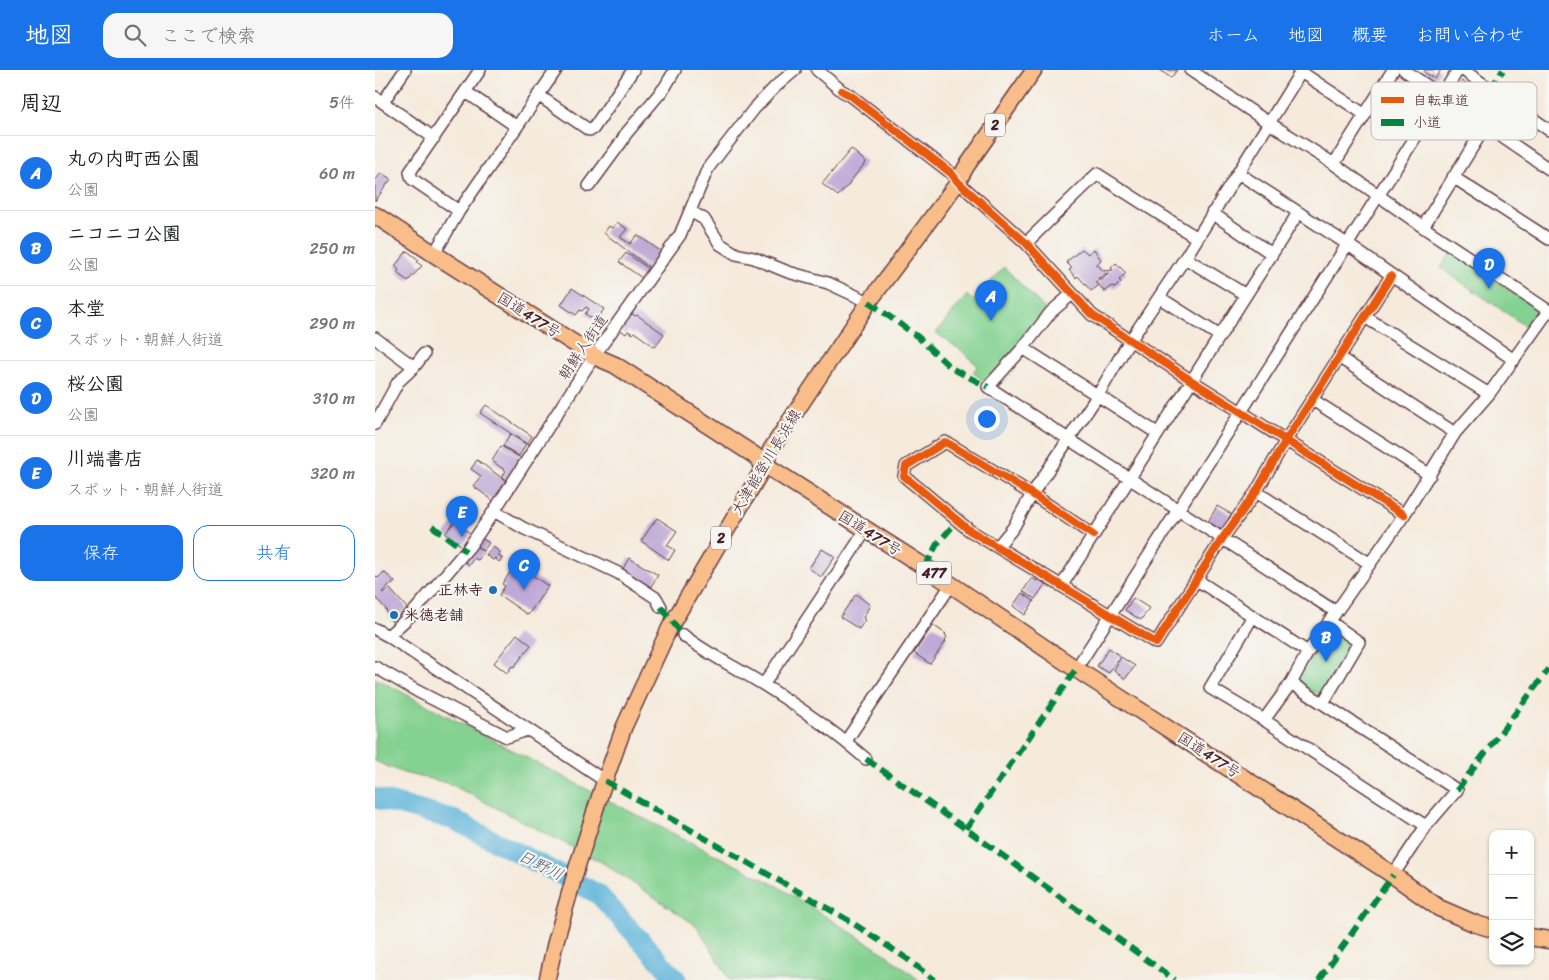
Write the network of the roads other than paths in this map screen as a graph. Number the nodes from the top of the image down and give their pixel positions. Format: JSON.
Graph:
{"nodes":[{"id":1,"x":405,"y":70,"type":"edge"},
{"id":2,"x":481,"y":70,"type":"edge"},
{"id":3,"x":555,"y":70,"type":"edge"},
{"id":4,"x":633,"y":70,"type":"edge"},
{"id":5,"x":675,"y":70,"type":"edge"},
{"id":6,"x":795,"y":70,"type":"edge"},
{"id":7,"x":817,"y":70,"type":"edge"},
{"id":8,"x":1034,"y":70,"type":"edge"},
{"id":9,"x":1190,"y":70,"type":"edge"},
{"id":10,"x":1393,"y":70,"type":"edge"},
{"id":11,"x":1404,"y":70,"type":"edge"},
{"id":12,"x":1458,"y":70,"type":"edge"},
{"id":13,"x":1463,"y":70,"type":"edge"},
{"id":14,"x":1300,"y":71,"type":"edge"},
{"id":15,"x":1385,"y":82,"type":"edge"},
{"id":16,"x":1422,"y":82,"type":"edge"},
{"id":17,"x":1450,"y":82,"type":"edge"},
{"id":18,"x":1480,"y":82,"type":"edge"},
{"id":19,"x":465,"y":92,"type":"junction"},
{"id":20,"x":538,"y":95,"type":"junction"},
{"id":21,"x":379,"y":100,"type":"edge"},
{"id":22,"x":1371,"y":103,"type":"edge"},
{"id":23,"x":1364,"y":114,"type":"junction"},
{"id":24,"x":1537,"y":122,"type":"edge"},
{"id":25,"x":1269,"y":123,"type":"junction"},
{"id":26,"x":517,"y":127,"type":"junction"},
{"id":27,"x":1549,"y":130,"type":"edge"},
{"id":28,"x":433,"y":138,"type":"junction"},
{"id":29,"x":1412,"y":140,"type":"edge"},
{"id":30,"x":1476,"y":140,"type":"edge"},
{"id":31,"x":1507,"y":140,"type":"edge"},
{"id":32,"x":1333,"y":164,"type":"junction"},
{"id":33,"x":1549,"y":169,"type":"edge"},
{"id":34,"x":1238,"y":173,"type":"junction"},
{"id":35,"x":1453,"y":176,"type":"junction"},
{"id":36,"x":958,"y":182,"type":"junction"},
{"id":37,"x":589,"y":186,"type":"dead end"},
{"id":38,"x":1378,"y":194,"type":"junction"},
{"id":39,"x":459,"y":211,"type":"junction"},
{"id":40,"x":690,"y":212,"type":"junction"},
{"id":41,"x":1212,"y":213,"type":"junction"},
{"id":42,"x":1298,"y":213,"type":"junction"},
{"id":43,"x":375,"y":215,"type":"edge"},
{"id":44,"x":1423,"y":227,"type":"junction"},
{"id":45,"x":1197,"y":238,"type":"junction"},
{"id":46,"x":1549,"y":239,"type":"edge"},
{"id":47,"x":1026,"y":243,"type":"junction"},
{"id":48,"x":1347,"y":244,"type":"junction"},
{"id":49,"x":433,"y":254,"type":"junction"},
{"id":50,"x":1272,"y":254,"type":"junction"},
{"id":51,"x":1185,"y":258,"type":"junction"},
{"id":52,"x":1391,"y":276,"type":"junction"},
{"id":53,"x":1072,"y":294,"type":"junction"},
{"id":54,"x":1246,"y":295,"type":"junction"},
{"id":55,"x":1159,"y":298,"type":"junction"},
{"id":56,"x":869,"y":302,"type":"junction"},
{"id":57,"x":1549,"y":311,"type":"edge"},
{"id":58,"x":1365,"y":317,"type":"junction"},
{"id":59,"x":1220,"y":336,"type":"junction"},
{"id":60,"x":375,"y":338,"type":"edge"},
{"id":61,"x":1131,"y":341,"type":"junction"},
{"id":62,"x":1023,"y":348,"type":"junction"},
{"id":63,"x":425,"y":354,"type":"dead end"},
{"id":64,"x":594,"y":356,"type":"junction"},
{"id":65,"x":1339,"y":358,"type":"junction"},
{"id":66,"x":1514,"y":360,"type":"junction"},
{"id":67,"x":415,"y":367,"type":"junction"},
{"id":68,"x":1192,"y":381,"type":"junction"},
{"id":69,"x":1489,"y":394,"type":"junction"},
{"id":70,"x":1098,"y":395,"type":"junction"},
{"id":71,"x":1313,"y":400,"type":"junction"},
{"id":72,"x":1241,"y":411,"type":"junction"},
{"id":73,"x":375,"y":424,"type":"edge"},
{"id":74,"x":1157,"y":433,"type":"junction"},
{"id":75,"x":1455,"y":433,"type":"junction"},
{"id":76,"x":1068,"y":440,"type":"junction"},
{"id":77,"x":1286,"y":440,"type":"junction"},
{"id":78,"x":765,"y":465,"type":"junction"},
{"id":79,"x":1430,"y":475,"type":"junction"},
{"id":80,"x":1129,"y":480,"type":"junction"},
{"id":81,"x":1256,"y":492,"type":"junction"},
{"id":82,"x":1032,"y":494,"type":"junction"},
{"id":83,"x":1177,"y":510,"type":"junction"},
{"id":84,"x":494,"y":511,"type":"junction"},
{"id":85,"x":1404,"y":515,"type":"junction"},
{"id":86,"x":866,"y":530,"type":"junction"},
{"id":87,"x":1093,"y":535,"type":"junction"},
{"id":88,"x":1222,"y":539,"type":"junction"},
{"id":89,"x":998,"y":546,"type":"junction"},
{"id":90,"x":1369,"y":563,"type":"junction"},
{"id":91,"x":1197,"y":580,"type":"junction"},
{"id":92,"x":951,"y":585,"type":"junction"},
{"id":93,"x":1062,"y":585,"type":"junction"},
{"id":94,"x":661,"y":607,"type":"dead end"},
{"id":95,"x":1111,"y":616,"type":"junction"},
{"id":96,"x":1253,"y":616,"type":"junction"},
{"id":97,"x":1333,"y":616,"type":"junction"},
{"id":98,"x":375,"y":629,"type":"edge"},
{"id":99,"x":683,"y":635,"type":"dead end"},
{"id":100,"x":388,"y":636,"type":"junction"},
{"id":101,"x":1308,"y":652,"type":"junction"},
{"id":102,"x":375,"y":667,"type":"edge"},
{"id":103,"x":1076,"y":669,"type":"junction"},
{"id":104,"x":1291,"y":683,"type":"junction"},
{"id":105,"x":764,"y":684,"type":"junction"},
{"id":106,"x":1323,"y":703,"type":"junction"},
{"id":107,"x":1264,"y":720,"type":"junction"},
{"id":108,"x":527,"y":730,"type":"junction"},
{"id":109,"x":846,"y":741,"type":"junction"},
{"id":110,"x":866,"y":759,"type":"dead end"},
{"id":111,"x":603,"y":785,"type":"junction"},
{"id":112,"x":1427,"y":826,"type":"junction"},
{"id":113,"x":1393,"y":874,"type":"junction"},
{"id":114,"x":1489,"y":928,"type":"edge"},
{"id":115,"x":1534,"y":938,"type":"edge"},
{"id":116,"x":1549,"y":940,"type":"edge"},
{"id":117,"x":547,"y":980,"type":"edge"}],
"edges":[{"from":1,"to":21,"type":"street"},
{"from":2,"to":19,"type":"street"},
{"from":3,"to":20,"type":"street"},
{"from":4,"to":20,"type":"street"},
{"from":5,"to":37,"type":"street"},
{"from":6,"to":40,"type":"street","name":"朝鮮人街道"},
{"from":7,"to":36,"type":"street"},
{"from":8,"to":36,"type":"main road","name":"大津能登川長浜線","number":"2"},
{"from":9,"to":25,"type":"street"},
{"from":10,"to":15,"type":"street"},
{"from":11,"to":16,"type":"street"},
{"from":12,"to":17,"type":"street"},
{"from":13,"to":18,"type":"street"},
{"from":14,"to":23,"type":"street"},
{"from":14,"to":25,"type":"street"},
{"from":19,"to":26,"type":"street"},
{"from":19,"to":28,"type":"street"},
{"from":20,"to":26,"type":"street"},
{"from":21,"to":28,"type":"street"},
{"from":22,"to":23,"type":"street"},
{"from":23,"to":32,"type":"street"},
{"from":24,"to":27,"type":"street"},
{"from":25,"to":32,"type":"street"},
{"from":25,"to":34,"type":"street"},
{"from":26,"to":39,"type":"street"},
{"from":28,"to":39,"type":"street"},
{"from":29,"to":38,"type":"street"},
{"from":30,"to":35,"type":"street"},
{"from":31,"to":33,"type":"street"},
{"from":32,"to":38,"type":"street"},
{"from":34,"to":41,"type":"street"},
{"from":34,"to":42,"type":"street"},
{"from":35,"to":44,"type":"street"},
{"from":35,"to":46,"type":"street"},
{"from":36,"to":47,"type":"street"},
{"from":36,"to":56,"type":"main road","name":"大津能登川長浜線","number":"2"},
{"from":38,"to":44,"type":"street"},
{"from":38,"to":48,"type":"street"},
{"from":39,"to":49,"type":"street"},
{"from":40,"to":56,"type":"street"},
{"from":40,"to":64,"type":"street","name":"朝鮮人街道"},
{"from":41,"to":45,"type":"street"},
{"from":41,"to":50,"type":"street"},
{"from":42,"to":48,"type":"street"},
{"from":42,"to":50,"type":"street"},
{"from":43,"to":49,"type":"highway","name":"国道477号","number":"477"},
{"from":44,"to":57,"type":"street"},
{"from":45,"to":47,"type":"street"},
{"from":45,"to":51,"type":"street"},
{"from":47,"to":53,"type":"street"},
{"from":48,"to":52,"type":"street"},
{"from":48,"to":72,"type":"street"},
{"from":49,"to":64,"type":"highway","name":"国道477号","number":"477"},
{"from":50,"to":54,"type":"street"},
{"from":51,"to":54,"type":"street"},
{"from":51,"to":55,"type":"street"},
{"from":52,"to":58,"type":"street"},
{"from":52,"to":66,"type":"street"},
{"from":53,"to":61,"type":"street"},
{"from":53,"to":62,"type":"street"},
{"from":54,"to":59,"type":"street"},
{"from":55,"to":59,"type":"street"},
{"from":55,"to":61,"type":"street"},
{"from":56,"to":78,"type":"main road","name":"大津能登川長浜線","number":"2"},
{"from":57,"to":66,"type":"street"},
{"from":58,"to":65,"type":"street"},
{"from":58,"to":69,"type":"street"},
{"from":59,"to":68,"type":"street"},
{"from":60,"to":67,"type":"street"},
{"from":61,"to":68,"type":"street"},
{"from":61,"to":70,"type":"street"},
{"from":62,"to":70,"type":"street"},
{"from":62,"to":76,"type":"street"},
{"from":63,"to":67,"type":"street"},
{"from":64,"to":78,"type":"highway","name":"国道477号","number":"477"},
{"from":64,"to":84,"type":"street","name":"朝鮮人街道"},
{"from":65,"to":71,"type":"street"},
{"from":65,"to":75,"type":"street"},
{"from":66,"to":69,"type":"street"},
{"from":67,"to":73,"type":"street"},
{"from":68,"to":72,"type":"street"},
{"from":68,"to":74,"type":"street"},
{"from":69,"to":75,"type":"street"},
{"from":70,"to":74,"type":"street"},
{"from":70,"to":76,"type":"street"},
{"from":71,"to":77,"type":"street"},
{"from":71,"to":79,"type":"street"},
{"from":72,"to":77,"type":"street"},
{"from":72,"to":83,"type":"street"},
{"from":74,"to":80,"type":"street"},
{"from":75,"to":79,"type":"street"},
{"from":76,"to":80,"type":"street"},
{"from":76,"to":82,"type":"street"},
{"from":77,"to":81,"type":"street"},
{"from":77,"to":85,"type":"street"},
{"from":78,"to":86,"type":"highway","name":"国道477号","number":"477"},
{"from":78,"to":111,"type":"main road","name":"大津能登川長浜線","number":"2"},
{"from":79,"to":85,"type":"street"},
{"from":80,"to":83,"type":"street"},
{"from":80,"to":87,"type":"street"},
{"from":81,"to":88,"type":"street"},
{"from":81,"to":90,"type":"street"},
{"from":82,"to":87,"type":"street"},
{"from":82,"to":89,"type":"street"},
{"from":82,"to":89,"type":"street"},
{"from":83,"to":88,"type":"street"},
{"from":83,"to":95,"type":"street"},
{"from":84,"to":94,"type":"street"},
{"from":84,"to":100,"type":"street","name":"朝鮮人街道"},
{"from":85,"to":90,"type":"street"},
{"from":86,"to":92,"type":"highway","name":"国道477号","number":"477"},
{"from":86,"to":105,"type":"street"},
{"from":87,"to":93,"type":"street"},
{"from":88,"to":91,"type":"street"},
{"from":88,"to":97,"type":"street"},
{"from":89,"to":93,"type":"street"},
{"from":90,"to":97,"type":"street"},
{"from":91,"to":95,"type":"street"},
{"from":91,"to":96,"type":"street"},
{"from":92,"to":103,"type":"highway","name":"国道477号","number":"477"},
{"from":92,"to":109,"type":"street"},
{"from":93,"to":95,"type":"street"},
{"from":95,"to":103,"type":"street"},
{"from":96,"to":101,"type":"street"},
{"from":96,"to":107,"type":"street"},
{"from":97,"to":101,"type":"street"},
{"from":97,"to":106,"type":"street"},
{"from":98,"to":100,"type":"street"},
{"from":99,"to":105,"type":"street"},
{"from":100,"to":108,"type":"street"},
{"from":101,"to":104,"type":"street"},
{"from":102,"to":108,"type":"street"},
{"from":103,"to":113,"type":"highway","name":"国道477号","number":"477"},
{"from":104,"to":106,"type":"street"},
{"from":104,"to":107,"type":"street"},
{"from":105,"to":109,"type":"street"},
{"from":106,"to":112,"type":"street"},
{"from":107,"to":112,"type":"street"},
{"from":108,"to":111,"type":"street"},
{"from":109,"to":110,"type":"street"},
{"from":111,"to":117,"type":"main road","name":"大津能登川長浜線","number":"2"},
{"from":112,"to":113,"type":"street"},
{"from":113,"to":114,"type":"highway","name":"国道477号","number":"477"},
{"from":115,"to":116,"type":"highway"}]}
